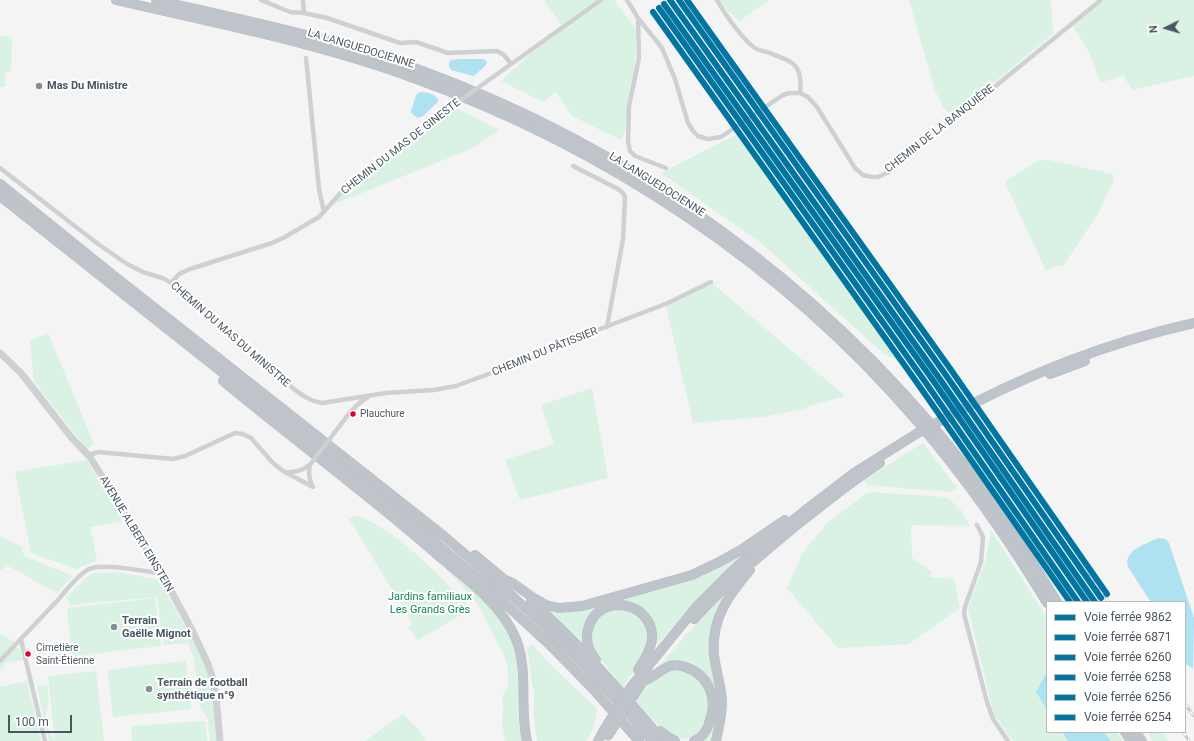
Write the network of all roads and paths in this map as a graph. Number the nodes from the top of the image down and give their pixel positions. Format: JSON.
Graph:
{"nodes":[{"id":1,"x":116,"y":0,"type":"edge"},
{"id":2,"x":156,"y":0,"type":"edge"},
{"id":3,"x":260,"y":0,"type":"edge"},
{"id":4,"x":303,"y":0,"type":"edge"},
{"id":5,"x":601,"y":0,"type":"edge"},
{"id":6,"x":627,"y":0,"type":"edge"},
{"id":7,"x":717,"y":0,"type":"edge"},
{"id":8,"x":1101,"y":0,"type":"edge"},
{"id":9,"x":304,"y":12,"type":"junction"},
{"id":10,"x":638,"y":18,"type":"junction"},
{"id":11,"x":306,"y":58,"type":"dead end"},
{"id":12,"x":511,"y":64,"type":"junction"},
{"id":13,"x":800,"y":94,"type":"junction"},
{"id":14,"x":573,"y":166,"type":"dead end"},
{"id":15,"x":0,"y":168,"type":"edge"},
{"id":16,"x":666,"y":168,"type":"dead end"},
{"id":17,"x":0,"y":184,"type":"edge"},
{"id":18,"x":0,"y":196,"type":"edge"},
{"id":19,"x":324,"y":212,"type":"junction"},
{"id":20,"x":711,"y":282,"type":"dead end"},
{"id":21,"x":171,"y":283,"type":"junction"},
{"id":22,"x":1194,"y":323,"type":"edge"},
{"id":23,"x":607,"y":327,"type":"junction"},
{"id":24,"x":1194,"y":329,"type":"edge"},
{"id":25,"x":173,"y":334,"type":"junction"},
{"id":26,"x":0,"y":353,"type":"edge"},
{"id":27,"x":372,"y":395,"type":"junction"},
{"id":28,"x":972,"y":406,"type":"junction"},
{"id":29,"x":918,"y":436,"type":"junction"},
{"id":30,"x":90,"y":457,"type":"junction"},
{"id":31,"x":311,"y":463,"type":"junction"},
{"id":32,"x":283,"y":471,"type":"junction"},
{"id":33,"x":810,"y":506,"type":"junction"},
{"id":34,"x":977,"y":525,"type":"dead end"},
{"id":35,"x":445,"y":537,"type":"junction"},
{"id":36,"x":765,"y":551,"type":"junction"},
{"id":37,"x":161,"y":572,"type":"junction"},
{"id":38,"x":506,"y":580,"type":"junction"},
{"id":39,"x":1046,"y":601,"type":"edge"},
{"id":40,"x":1056,"y":601,"type":"edge"},
{"id":41,"x":21,"y":640,"type":"junction"},
{"id":42,"x":0,"y":661,"type":"edge"},
{"id":43,"x":610,"y":681,"type":"junction"},
{"id":44,"x":636,"y":685,"type":"junction"},
{"id":45,"x":642,"y":716,"type":"junction"},
{"id":46,"x":606,"y":736,"type":"edge"},
{"id":47,"x":45,"y":741,"type":"edge"},
{"id":48,"x":220,"y":741,"type":"edge"},
{"id":49,"x":527,"y":741,"type":"edge"},
{"id":50,"x":598,"y":741,"type":"edge"},
{"id":51,"x":639,"y":741,"type":"edge"},
{"id":52,"x":652,"y":741,"type":"edge"},
{"id":53,"x":663,"y":741,"type":"edge"},
{"id":54,"x":675,"y":741,"type":"edge"},
{"id":55,"x":694,"y":741,"type":"edge"},
{"id":56,"x":716,"y":741,"type":"edge"},
{"id":57,"x":1008,"y":741,"type":"edge"}],
"edges":[{"from":1,"to":39,"type":"highway","name":"LA LANGUEDOCIENNE"},
{"from":2,"to":40,"type":"highway","name":"LA LANGUEDOCIENNE"},
{"from":3,"to":9,"type":"street"},
{"from":4,"to":9,"type":"street"},
{"from":5,"to":12,"type":"street","name":"CHEMIN DU MAS DE GINESTE"},
{"from":6,"to":10,"type":"street"},
{"from":7,"to":13,"type":"street"},
{"from":8,"to":13,"type":"street","name":"CHEMIN DE LA BANQUIÈRE"},
{"from":9,"to":12,"type":"street"},
{"from":10,"to":13,"type":"street"},
{"from":10,"to":16,"type":"street"},
{"from":11,"to":19,"type":"street"},
{"from":12,"to":19,"type":"street","name":"CHEMIN DU MAS DE GINESTE","bridge":true},
{"from":14,"to":23,"type":"street"},
{"from":15,"to":21,"type":"street","name":"CHEMIN DU MAS DU MINISTRE"},
{"from":17,"to":35,"type":"highway"},
{"from":18,"to":25,"type":"highway"},
{"from":19,"to":21,"type":"street","name":"CHEMIN DU MAS DE GINESTE"},
{"from":20,"to":23,"type":"street","name":"CHEMIN DU PÂTISSIER"},
{"from":21,"to":27,"type":"street","name":"CHEMIN DU MAS DU MINISTRE"},
{"from":22,"to":28,"type":"highway"},
{"from":23,"to":27,"type":"street","name":"CHEMIN DU PÂTISSIER"},
{"from":24,"to":28,"type":"highway"},
{"from":25,"to":49,"type":"highway"},
{"from":25,"to":51,"type":"highway"},
{"from":26,"to":30,"type":"street","name":"AVENUE ALBERT EINSTEIN"},
{"from":27,"to":31,"type":"street","bridge":true},
{"from":28,"to":29,"type":"highway","bridge":true},
{"from":29,"to":33,"type":"highway"},
{"from":29,"to":36,"type":"highway"},
{"from":30,"to":32,"type":"street"},
{"from":30,"to":37,"type":"street","name":"AVENUE ALBERT EINSTEIN"},
{"from":31,"to":32,"type":"street"},
{"from":31,"to":32,"type":"street"},
{"from":33,"to":38,"type":"highway"},
{"from":33,"to":44,"type":"highway"},
{"from":34,"to":57,"type":"street"},
{"from":35,"to":38,"type":"highway"},
{"from":35,"to":52,"type":"highway"},
{"from":36,"to":44,"type":"highway"},
{"from":36,"to":56,"type":"highway"},
{"from":37,"to":41,"type":"street"},
{"from":37,"to":48,"type":"street","name":"AVENUE ALBERT EINSTEIN"},
{"from":38,"to":43,"type":"highway"},
{"from":41,"to":42,"type":"street"},
{"from":41,"to":47,"type":"street"},
{"from":43,"to":44,"type":"highway"},
{"from":43,"to":45,"type":"highway"},
{"from":44,"to":46,"type":"highway","bridge":true},
{"from":44,"to":55,"type":"highway"},
{"from":45,"to":53,"type":"highway"},
{"from":45,"to":54,"type":"highway"},
{"from":46,"to":50,"type":"highway"}]}
